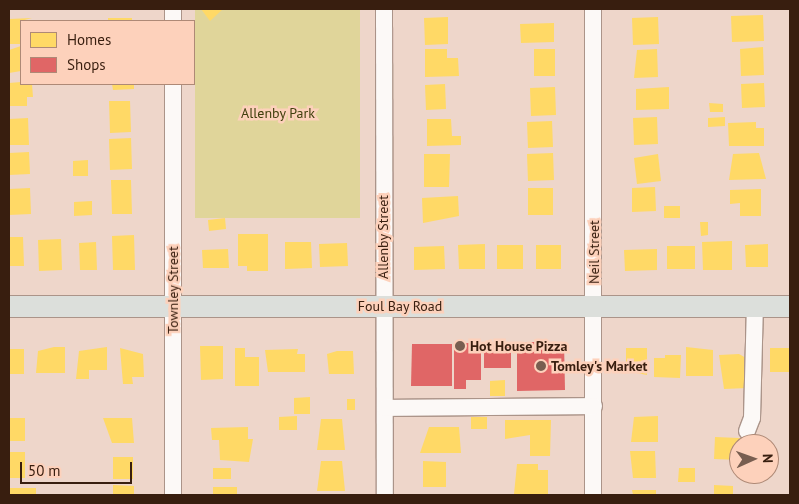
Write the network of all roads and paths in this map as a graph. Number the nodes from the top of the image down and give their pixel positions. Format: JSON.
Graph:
{"nodes":[{"id":1,"x":384,"y":9,"type":"edge"},
{"id":2,"x":593,"y":9,"type":"edge"},
{"id":3,"x":172,"y":85,"type":"edge"},
{"id":4,"x":9,"y":306,"type":"edge"},
{"id":5,"x":172,"y":306,"type":"junction"},
{"id":6,"x":383,"y":306,"type":"junction"},
{"id":7,"x":594,"y":306,"type":"junction"},
{"id":8,"x":755,"y":306,"type":"junction"},
{"id":9,"x":790,"y":306,"type":"edge"},
{"id":10,"x":594,"y":406,"type":"junction"},
{"id":11,"x":385,"y":408,"type":"junction"},
{"id":12,"x":747,"y":432,"type":"dead end"},
{"id":13,"x":173,"y":495,"type":"edge"},
{"id":14,"x":385,"y":495,"type":"edge"},
{"id":15,"x":593,"y":495,"type":"edge"}],
"edges":[{"from":1,"to":6,"type":"street","name":"Allenby Street"},
{"from":2,"to":7,"type":"street","name":"Neil Street"},
{"from":3,"to":5,"type":"street","name":"Townley Street"},
{"from":4,"to":5,"type":"main road","name":"Foul Bay Road"},
{"from":5,"to":6,"type":"main road","name":"Foul Bay Road"},
{"from":5,"to":13,"type":"street","name":"Townley Street"},
{"from":6,"to":7,"type":"main road","name":"Foul Bay Road"},
{"from":6,"to":11,"type":"street","name":"Allenby Street"},
{"from":7,"to":8,"type":"main road","name":"Foul Bay Road"},
{"from":7,"to":10,"type":"street","name":"Neil Street"},
{"from":8,"to":9,"type":"main road","name":"Foul Bay Road"},
{"from":8,"to":12,"type":"street"},
{"from":10,"to":11,"type":"street"},
{"from":10,"to":15,"type":"street","name":"Neil Street"},
{"from":11,"to":14,"type":"street","name":"Allenby Street"}]}
